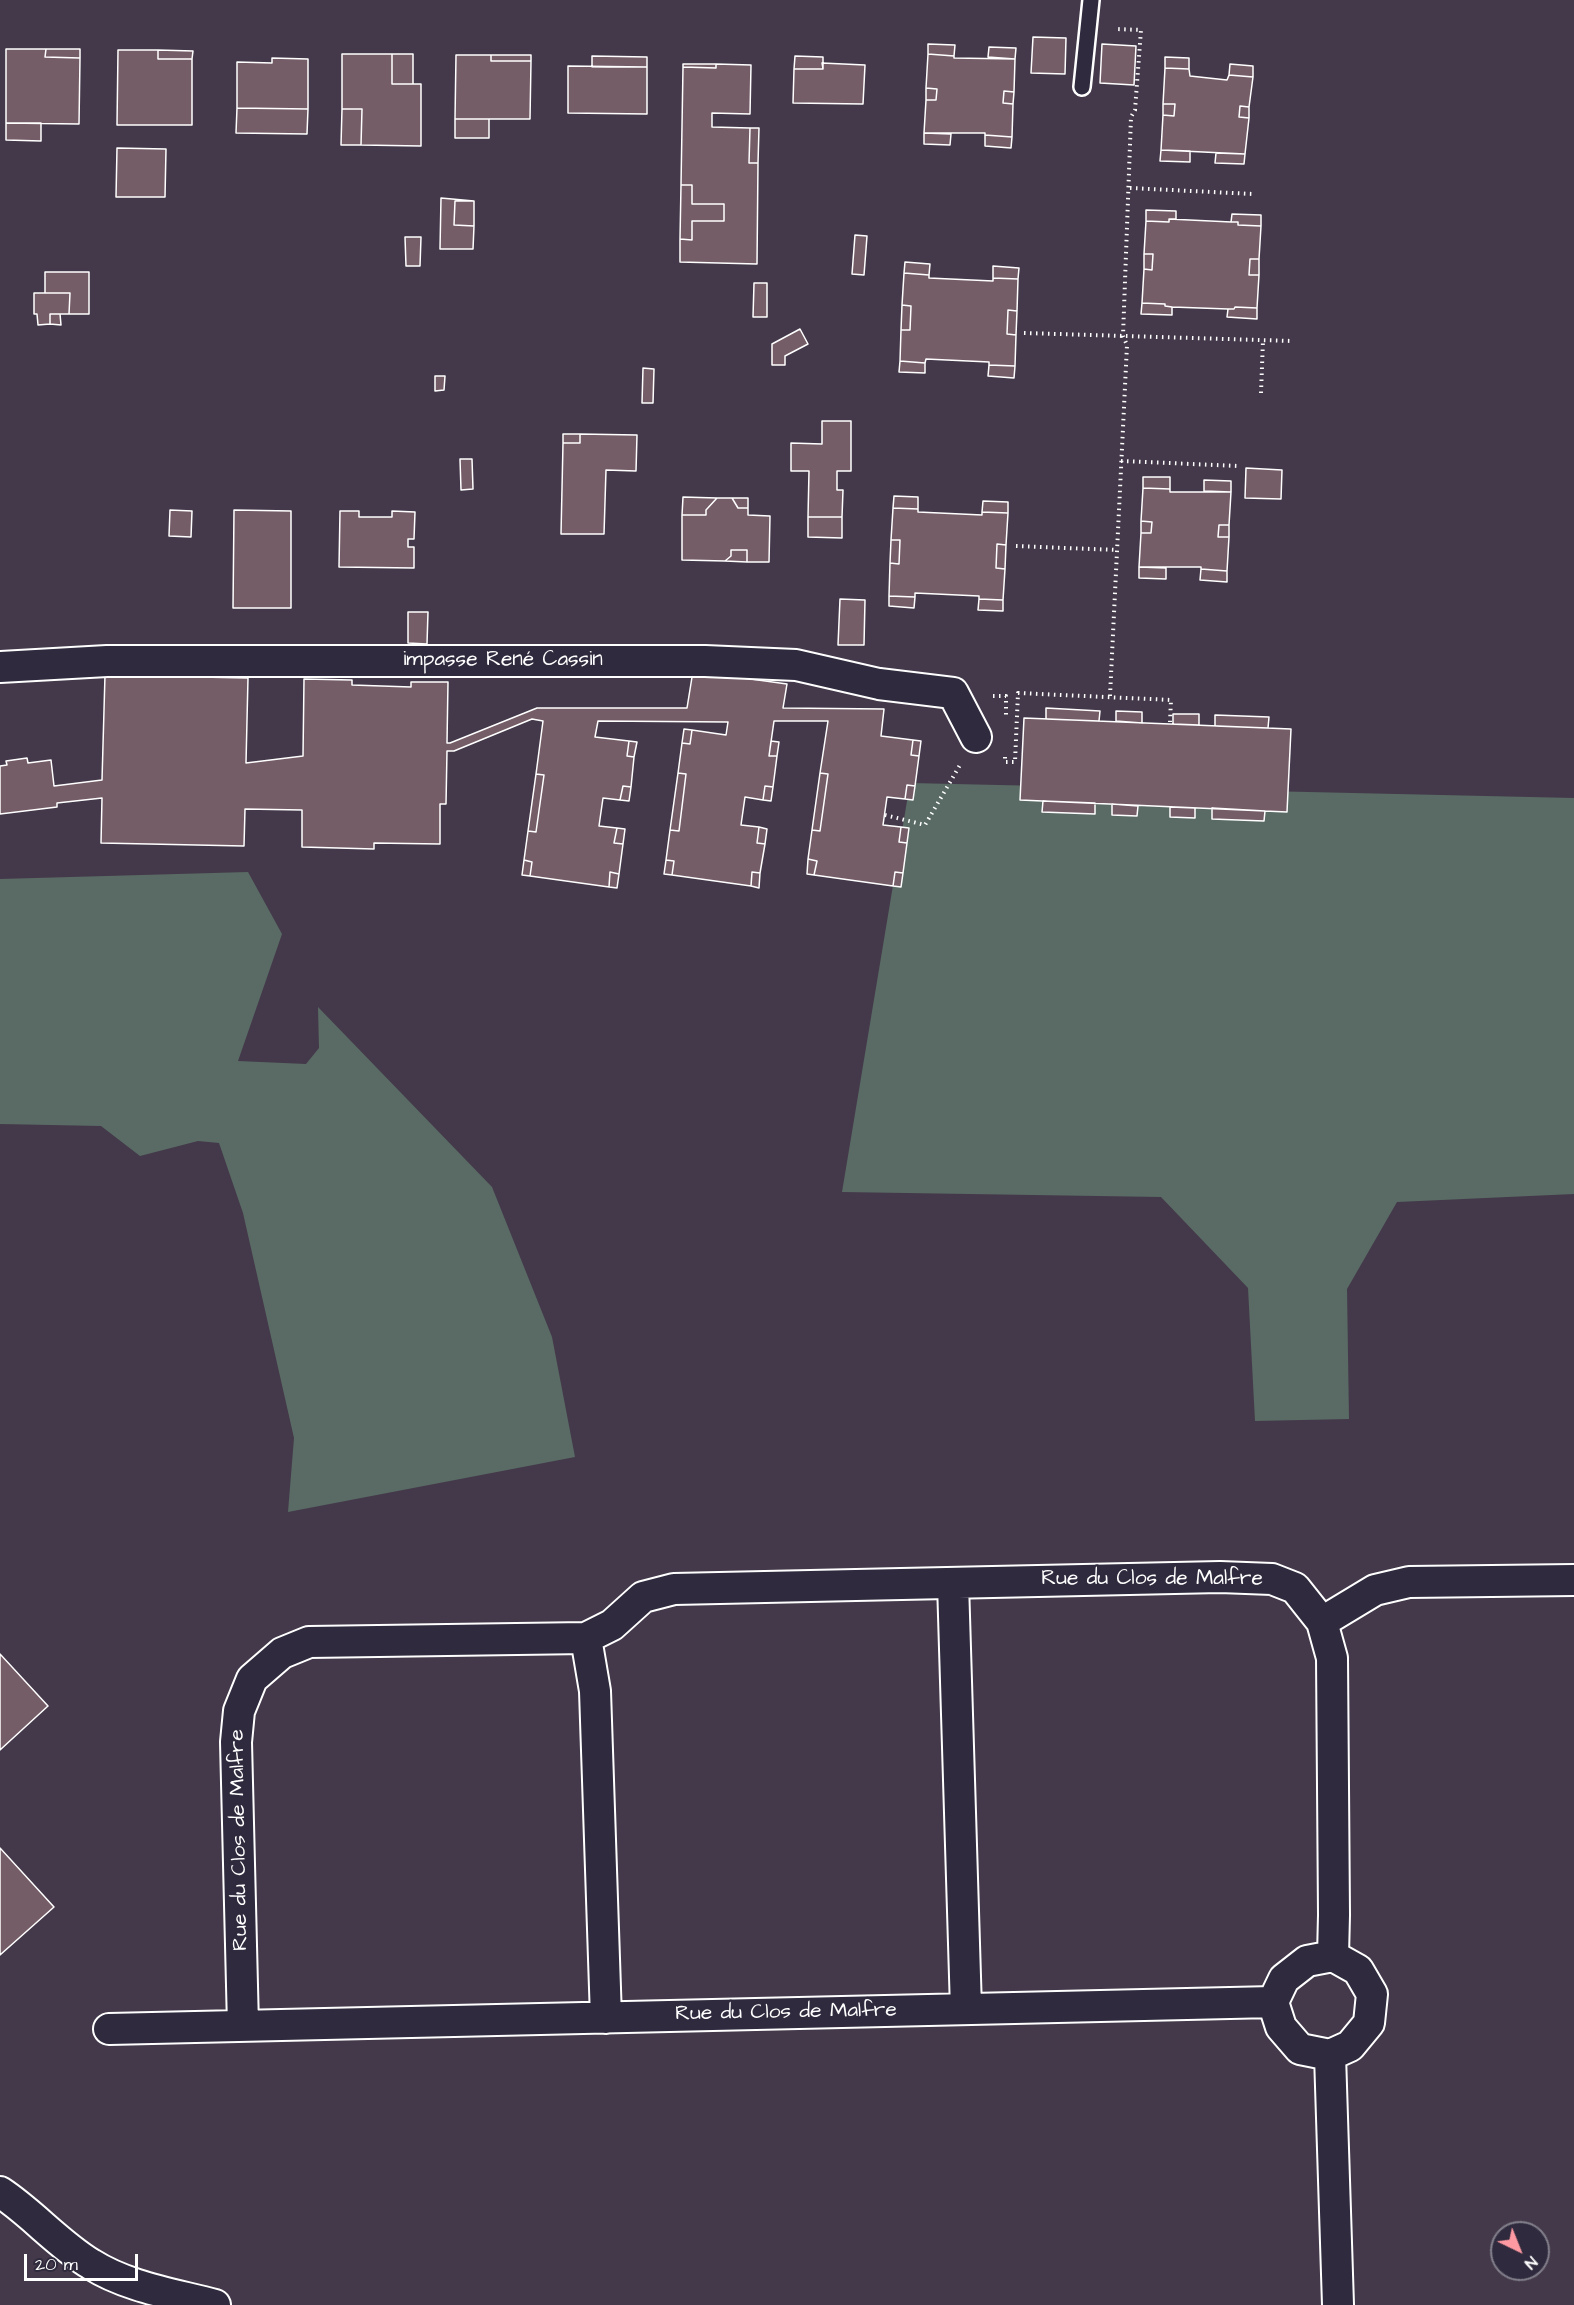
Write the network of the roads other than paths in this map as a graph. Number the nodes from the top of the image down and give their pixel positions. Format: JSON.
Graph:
{"nodes":[{"id":1,"x":1091,"y":0,"type":"edge"},
{"id":2,"x":1083,"y":87,"type":"dead end"},
{"id":3,"x":0,"y":667,"type":"edge"},
{"id":4,"x":976,"y":737,"type":"road end"},
{"id":5,"x":1574,"y":1580,"type":"edge"},
{"id":6,"x":953,"y":1583,"type":"junction"},
{"id":7,"x":1322,"y":1622,"type":"junction"},
{"id":8,"x":586,"y":1638,"type":"junction"},
{"id":9,"x":1333,"y":1956,"type":"junction"},
{"id":10,"x":1273,"y":2002,"type":"junction"},
{"id":11,"x":966,"y":2009,"type":"junction"},
{"id":12,"x":606,"y":2018,"type":"junction"},
{"id":13,"x":243,"y":2026,"type":"junction"},
{"id":14,"x":109,"y":2029,"type":"dead end"},
{"id":15,"x":1330,"y":2055,"type":"junction"},
{"id":16,"x":0,"y":2192,"type":"edge"},
{"id":17,"x":215,"y":2305,"type":"edge"},
{"id":18,"x":1338,"y":2305,"type":"edge"}],
"edges":[{"from":1,"to":2,"type":"lane"},
{"from":3,"to":4,"type":"street","name":"impasse René Cassin"},
{"from":5,"to":7,"type":"street"},
{"from":6,"to":7,"type":"street","name":"Rue du Clos de Malfre"},
{"from":6,"to":8,"type":"street","name":"Rue du Clos de Malfre"},
{"from":6,"to":11,"type":"street"},
{"from":7,"to":9,"type":"street","name":"Rue du Clos de Malfre"},
{"from":8,"to":12,"type":"street"},
{"from":8,"to":13,"type":"street","name":"Rue du Clos de Malfre"},
{"from":9,"to":10,"type":"street"},
{"from":9,"to":15,"type":"street"},
{"from":10,"to":11,"type":"street","name":"Rue du Clos de Malfre"},
{"from":10,"to":15,"type":"street"},
{"from":11,"to":12,"type":"street","name":"Rue du Clos de Malfre"},
{"from":12,"to":13,"type":"street","name":"Rue du Clos de Malfre"},
{"from":13,"to":14,"type":"street","name":"Rue du Clos de Malfre"},
{"from":15,"to":18,"type":"street"},
{"from":16,"to":17,"type":"street"}]}
